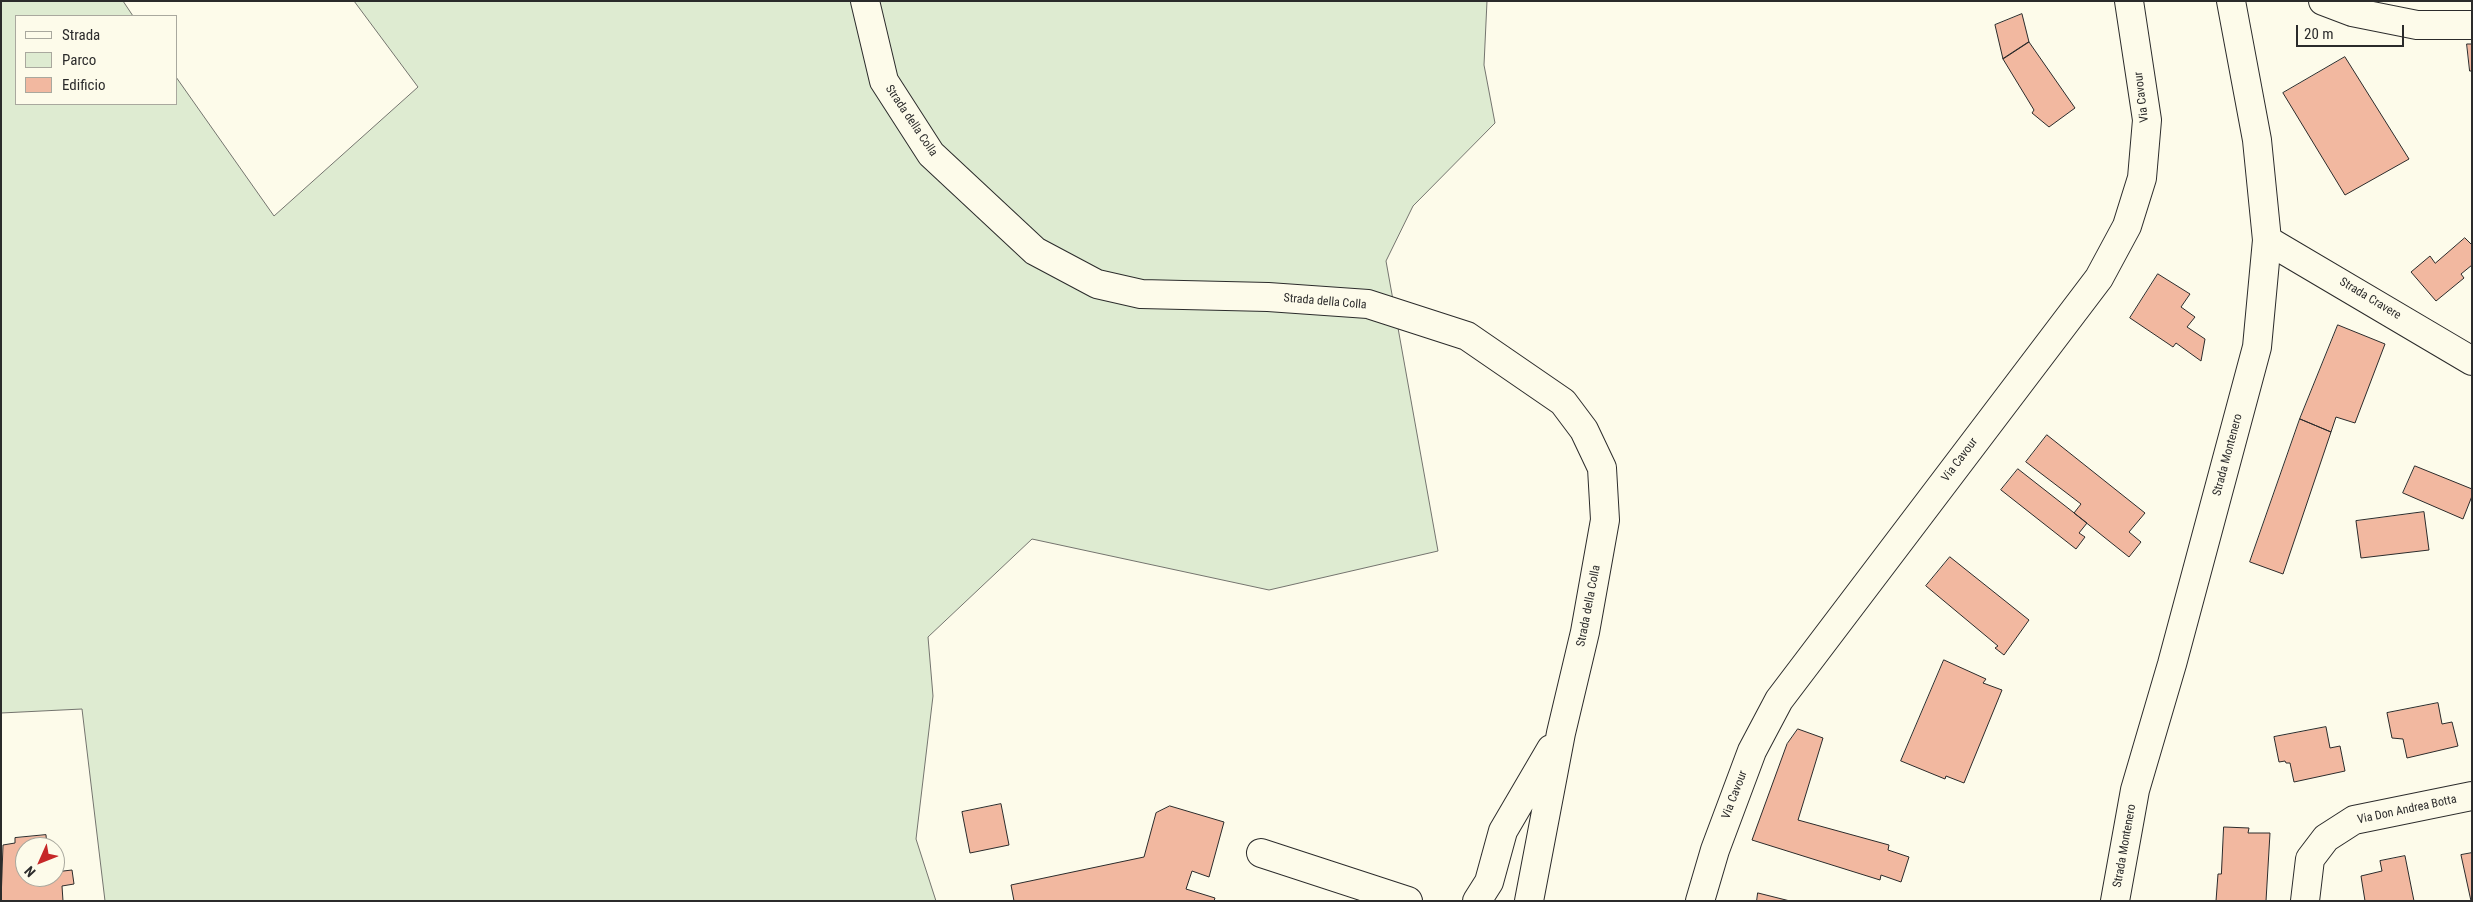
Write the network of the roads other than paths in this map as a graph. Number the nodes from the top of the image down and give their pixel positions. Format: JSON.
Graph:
{"nodes":[{"id":1,"x":865,"y":1,"type":"edge"},
{"id":2,"x":2129,"y":1,"type":"edge"},
{"id":3,"x":2231,"y":1,"type":"edge"},
{"id":4,"x":2323,"y":1,"type":"edge"},
{"id":5,"x":2472,"y":25,"type":"edge"},
{"id":6,"x":2267,"y":240,"type":"junction"},
{"id":7,"x":2472,"y":361,"type":"edge"},
{"id":8,"x":1561,"y":733,"type":"junction"},
{"id":9,"x":2472,"y":796,"type":"edge"},
{"id":10,"x":1261,"y":853,"type":"dead end"},
{"id":11,"x":1408,"y":901,"type":"edge"},
{"id":12,"x":1477,"y":901,"type":"edge"},
{"id":13,"x":1529,"y":901,"type":"edge"},
{"id":14,"x":1700,"y":901,"type":"edge"},
{"id":15,"x":2116,"y":901,"type":"edge"},
{"id":16,"x":2305,"y":901,"type":"edge"}],
"edges":[{"from":1,"to":8,"type":"street","name":"Strada della Colla"},
{"from":2,"to":14,"type":"street","name":"Via Cavour"},
{"from":3,"to":6,"type":"street","name":"Strada Montenero"},
{"from":4,"to":5,"type":"street"},
{"from":6,"to":7,"type":"street","name":"Strada Cravere"},
{"from":6,"to":15,"type":"street","name":"Strada Montenero"},
{"from":8,"to":12,"type":"street","name":"Strada della Colla"},
{"from":8,"to":13,"type":"street","name":"Strada della Colla"},
{"from":9,"to":16,"type":"street","name":"Via Don Andrea Botta"},
{"from":10,"to":11,"type":"street"}]}
